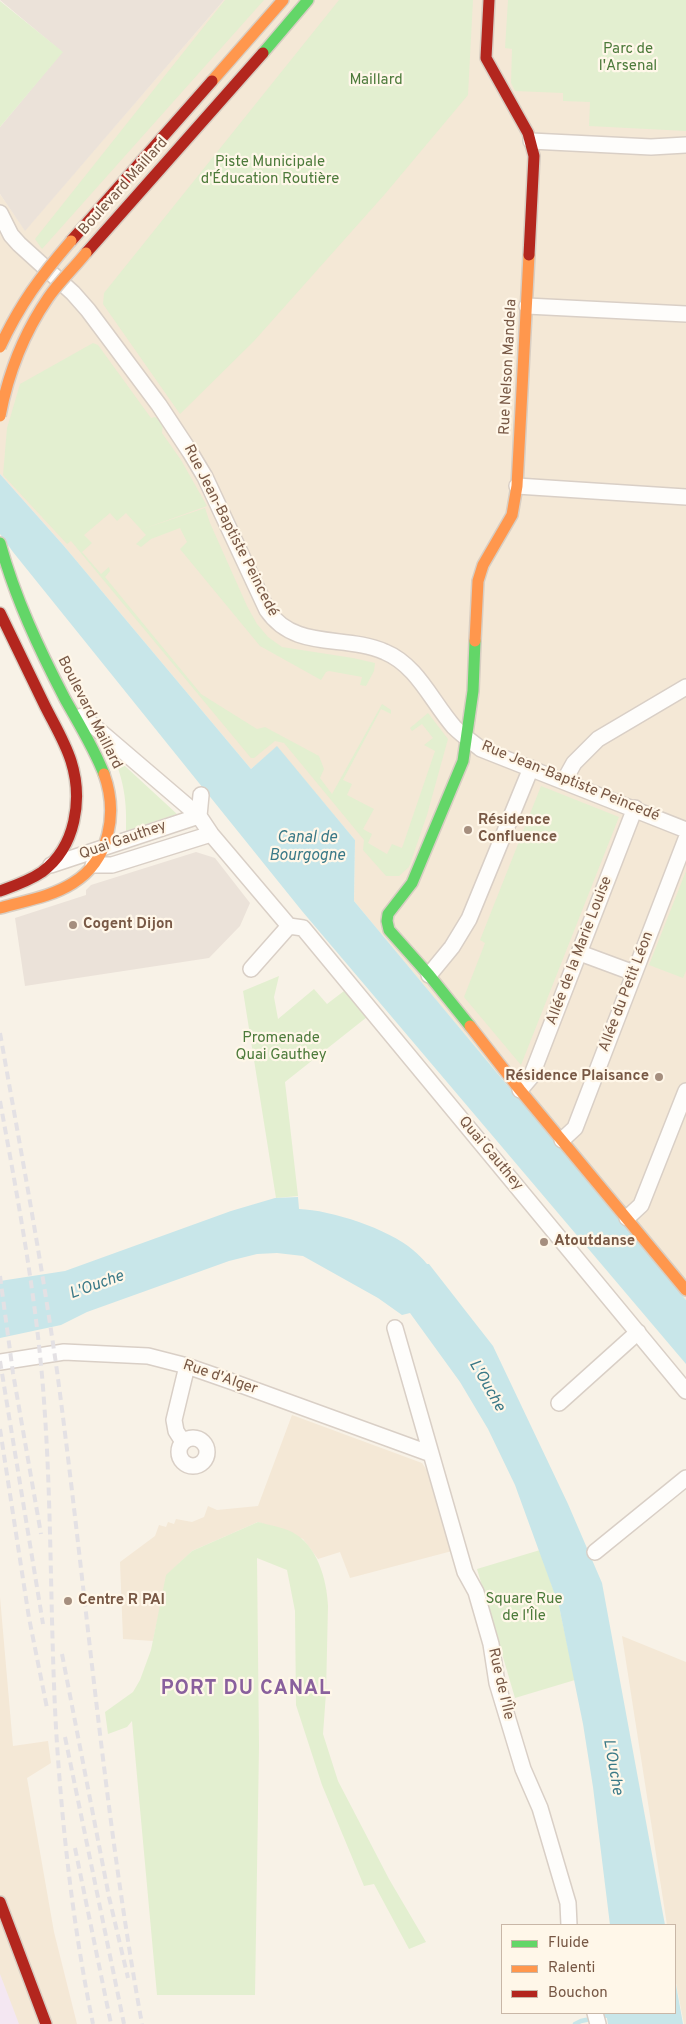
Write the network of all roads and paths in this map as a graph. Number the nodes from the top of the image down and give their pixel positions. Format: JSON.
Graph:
{"nodes":[{"id":1,"x":283,"y":0,"type":"edge"},
{"id":2,"x":308,"y":0,"type":"edge"},
{"id":3,"x":489,"y":0,"type":"edge"},
{"id":4,"x":531,"y":141,"type":"junction"},
{"id":5,"x":686,"y":145,"type":"edge"},
{"id":6,"x":0,"y":213,"type":"edge"},
{"id":7,"x":527,"y":306,"type":"junction"},
{"id":8,"x":686,"y":314,"type":"edge"},
{"id":9,"x":0,"y":347,"type":"edge"},
{"id":10,"x":0,"y":416,"type":"edge"},
{"id":11,"x":517,"y":486,"type":"junction"},
{"id":12,"x":686,"y":497,"type":"edge"},
{"id":13,"x":0,"y":544,"type":"edge"},
{"id":14,"x":0,"y":613,"type":"edge"},
{"id":15,"x":686,"y":687,"type":"edge"},
{"id":16,"x":69,"y":706,"type":"junction"},
{"id":17,"x":465,"y":736,"type":"junction"},
{"id":18,"x":531,"y":768,"type":"junction"},
{"id":19,"x":564,"y":781,"type":"junction"},
{"id":20,"x":201,"y":795,"type":"dead end"},
{"id":21,"x":635,"y":808,"type":"junction"},
{"id":22,"x":199,"y":816,"type":"junction"},
{"id":23,"x":686,"y":830,"type":"edge"},
{"id":24,"x":211,"y":834,"type":"junction"},
{"id":25,"x":686,"y":839,"type":"edge"},
{"id":26,"x":104,"y":847,"type":"junction"},
{"id":27,"x":93,"y":865,"type":"junction"},
{"id":28,"x":48,"y":866,"type":"junction"},
{"id":29,"x":1,"y":890,"type":"edge"},
{"id":30,"x":4,"y":906,"type":"edge"},
{"id":31,"x":289,"y":926,"type":"junction"},
{"id":32,"x":580,"y":953,"type":"junction"},
{"id":33,"x":251,"y":969,"type":"dead end"},
{"id":34,"x":634,"y":973,"type":"junction"},
{"id":35,"x":429,"y":975,"type":"junction"},
{"id":36,"x":520,"y":1090,"type":"junction"},
{"id":37,"x":686,"y":1091,"type":"edge"},
{"id":38,"x":681,"y":1119,"type":"edge"},
{"id":39,"x":562,"y":1140,"type":"junction"},
{"id":40,"x":627,"y":1218,"type":"junction"},
{"id":41,"x":686,"y":1290,"type":"edge"},
{"id":42,"x":395,"y":1328,"type":"dead end"},
{"id":43,"x":638,"y":1332,"type":"junction"},
{"id":44,"x":0,"y":1362,"type":"edge"},
{"id":45,"x":187,"y":1366,"type":"junction"},
{"id":46,"x":686,"y":1391,"type":"edge"},
{"id":47,"x":559,"y":1403,"type":"dead end"},
{"id":48,"x":183,"y":1442,"type":"dead end"},
{"id":49,"x":431,"y":1454,"type":"junction"},
{"id":50,"x":686,"y":1478,"type":"edge"},
{"id":51,"x":595,"y":1552,"type":"dead end"},
{"id":52,"x":0,"y":1902,"type":"edge"},
{"id":53,"x":569,"y":1924,"type":"edge"},
{"id":54,"x":46,"y":2024,"type":"edge"}],
"edges":[{"from":1,"to":9,"type":"main road","name":"Boulevard Maillard","bridge":true},
{"from":2,"to":10,"type":"main road","name":"Boulevard Maillard","bridge":true},
{"from":3,"to":4,"type":"main road","name":"Rue Nelson Mandela"},
{"from":4,"to":5,"type":"street"},
{"from":4,"to":7,"type":"main road","name":"Rue Nelson Mandela"},
{"from":6,"to":17,"type":"street","name":"Rue Jean-Baptiste Peincedé"},
{"from":7,"to":8,"type":"street"},
{"from":7,"to":11,"type":"main road","name":"Rue Nelson Mandela"},
{"from":11,"to":12,"type":"street"},
{"from":11,"to":17,"type":"main road","name":"Rue Nelson Mandela"},
{"from":13,"to":16,"type":"main road","name":"Boulevard Maillard"},
{"from":14,"to":28,"type":"main road"},
{"from":15,"to":19,"type":"street"},
{"from":16,"to":22,"type":"street","name":"Quai Gauthey"},
{"from":16,"to":26,"type":"main road","name":"Boulevard Maillard"},
{"from":17,"to":18,"type":"street","name":"Rue Jean-Baptiste Peincedé"},
{"from":17,"to":35,"type":"main road","name":"Rue Nelson Mandela"},
{"from":18,"to":19,"type":"street","name":"Rue Jean-Baptiste Peincedé"},
{"from":18,"to":35,"type":"street"},
{"from":19,"to":21,"type":"street","name":"Rue Jean-Baptiste Peincedé"},
{"from":20,"to":22,"type":"street"},
{"from":21,"to":23,"type":"street","name":"Rue Jean-Baptiste Peincedé"},
{"from":21,"to":32,"type":"street","name":"Allée de la Marie Louise"},
{"from":22,"to":24,"type":"street","name":"Quai Gauthey"},
{"from":22,"to":26,"type":"street","name":"Quai Gauthey"},
{"from":24,"to":27,"type":"street","name":"Quai Gauthey"},
{"from":24,"to":31,"type":"street","name":"Quai Gauthey"},
{"from":25,"to":34,"type":"street","name":"Allée du Petit Léon"},
{"from":26,"to":27,"type":"main road","name":"Boulevard Maillard"},
{"from":26,"to":28,"type":"street","name":"Quai Gauthey"},
{"from":27,"to":30,"type":"main road","name":"Boulevard Maillard"},
{"from":28,"to":29,"type":"main road"},
{"from":31,"to":33,"type":"street"},
{"from":31,"to":43,"type":"street","name":"Quai Gauthey"},
{"from":32,"to":34,"type":"street"},
{"from":32,"to":36,"type":"street","name":"Allée de la Marie Louise"},
{"from":34,"to":39,"type":"street","name":"Allée du Petit Léon"},
{"from":35,"to":36,"type":"main road","name":"Rue Nelson Mandela"},
{"from":36,"to":39,"type":"main road","name":"Rue Nelson Mandela"},
{"from":37,"to":38,"type":"street"},
{"from":38,"to":40,"type":"street"},
{"from":39,"to":40,"type":"main road","name":"Rue Nelson Mandela"},
{"from":40,"to":41,"type":"main road","name":"Rue Nelson Mandela"},
{"from":42,"to":49,"type":"street","name":"Rue de l'Île"},
{"from":43,"to":46,"type":"street","name":"Quai Gauthey"},
{"from":43,"to":47,"type":"street"},
{"from":44,"to":45,"type":"street","name":"Rue d'Alger"},
{"from":45,"to":48,"type":"street"},
{"from":45,"to":49,"type":"street","name":"Rue d'Alger"},
{"from":49,"to":53,"type":"street","name":"Rue de l'Île"},
{"from":50,"to":51,"type":"street"},
{"from":52,"to":54,"type":"main road"}]}
